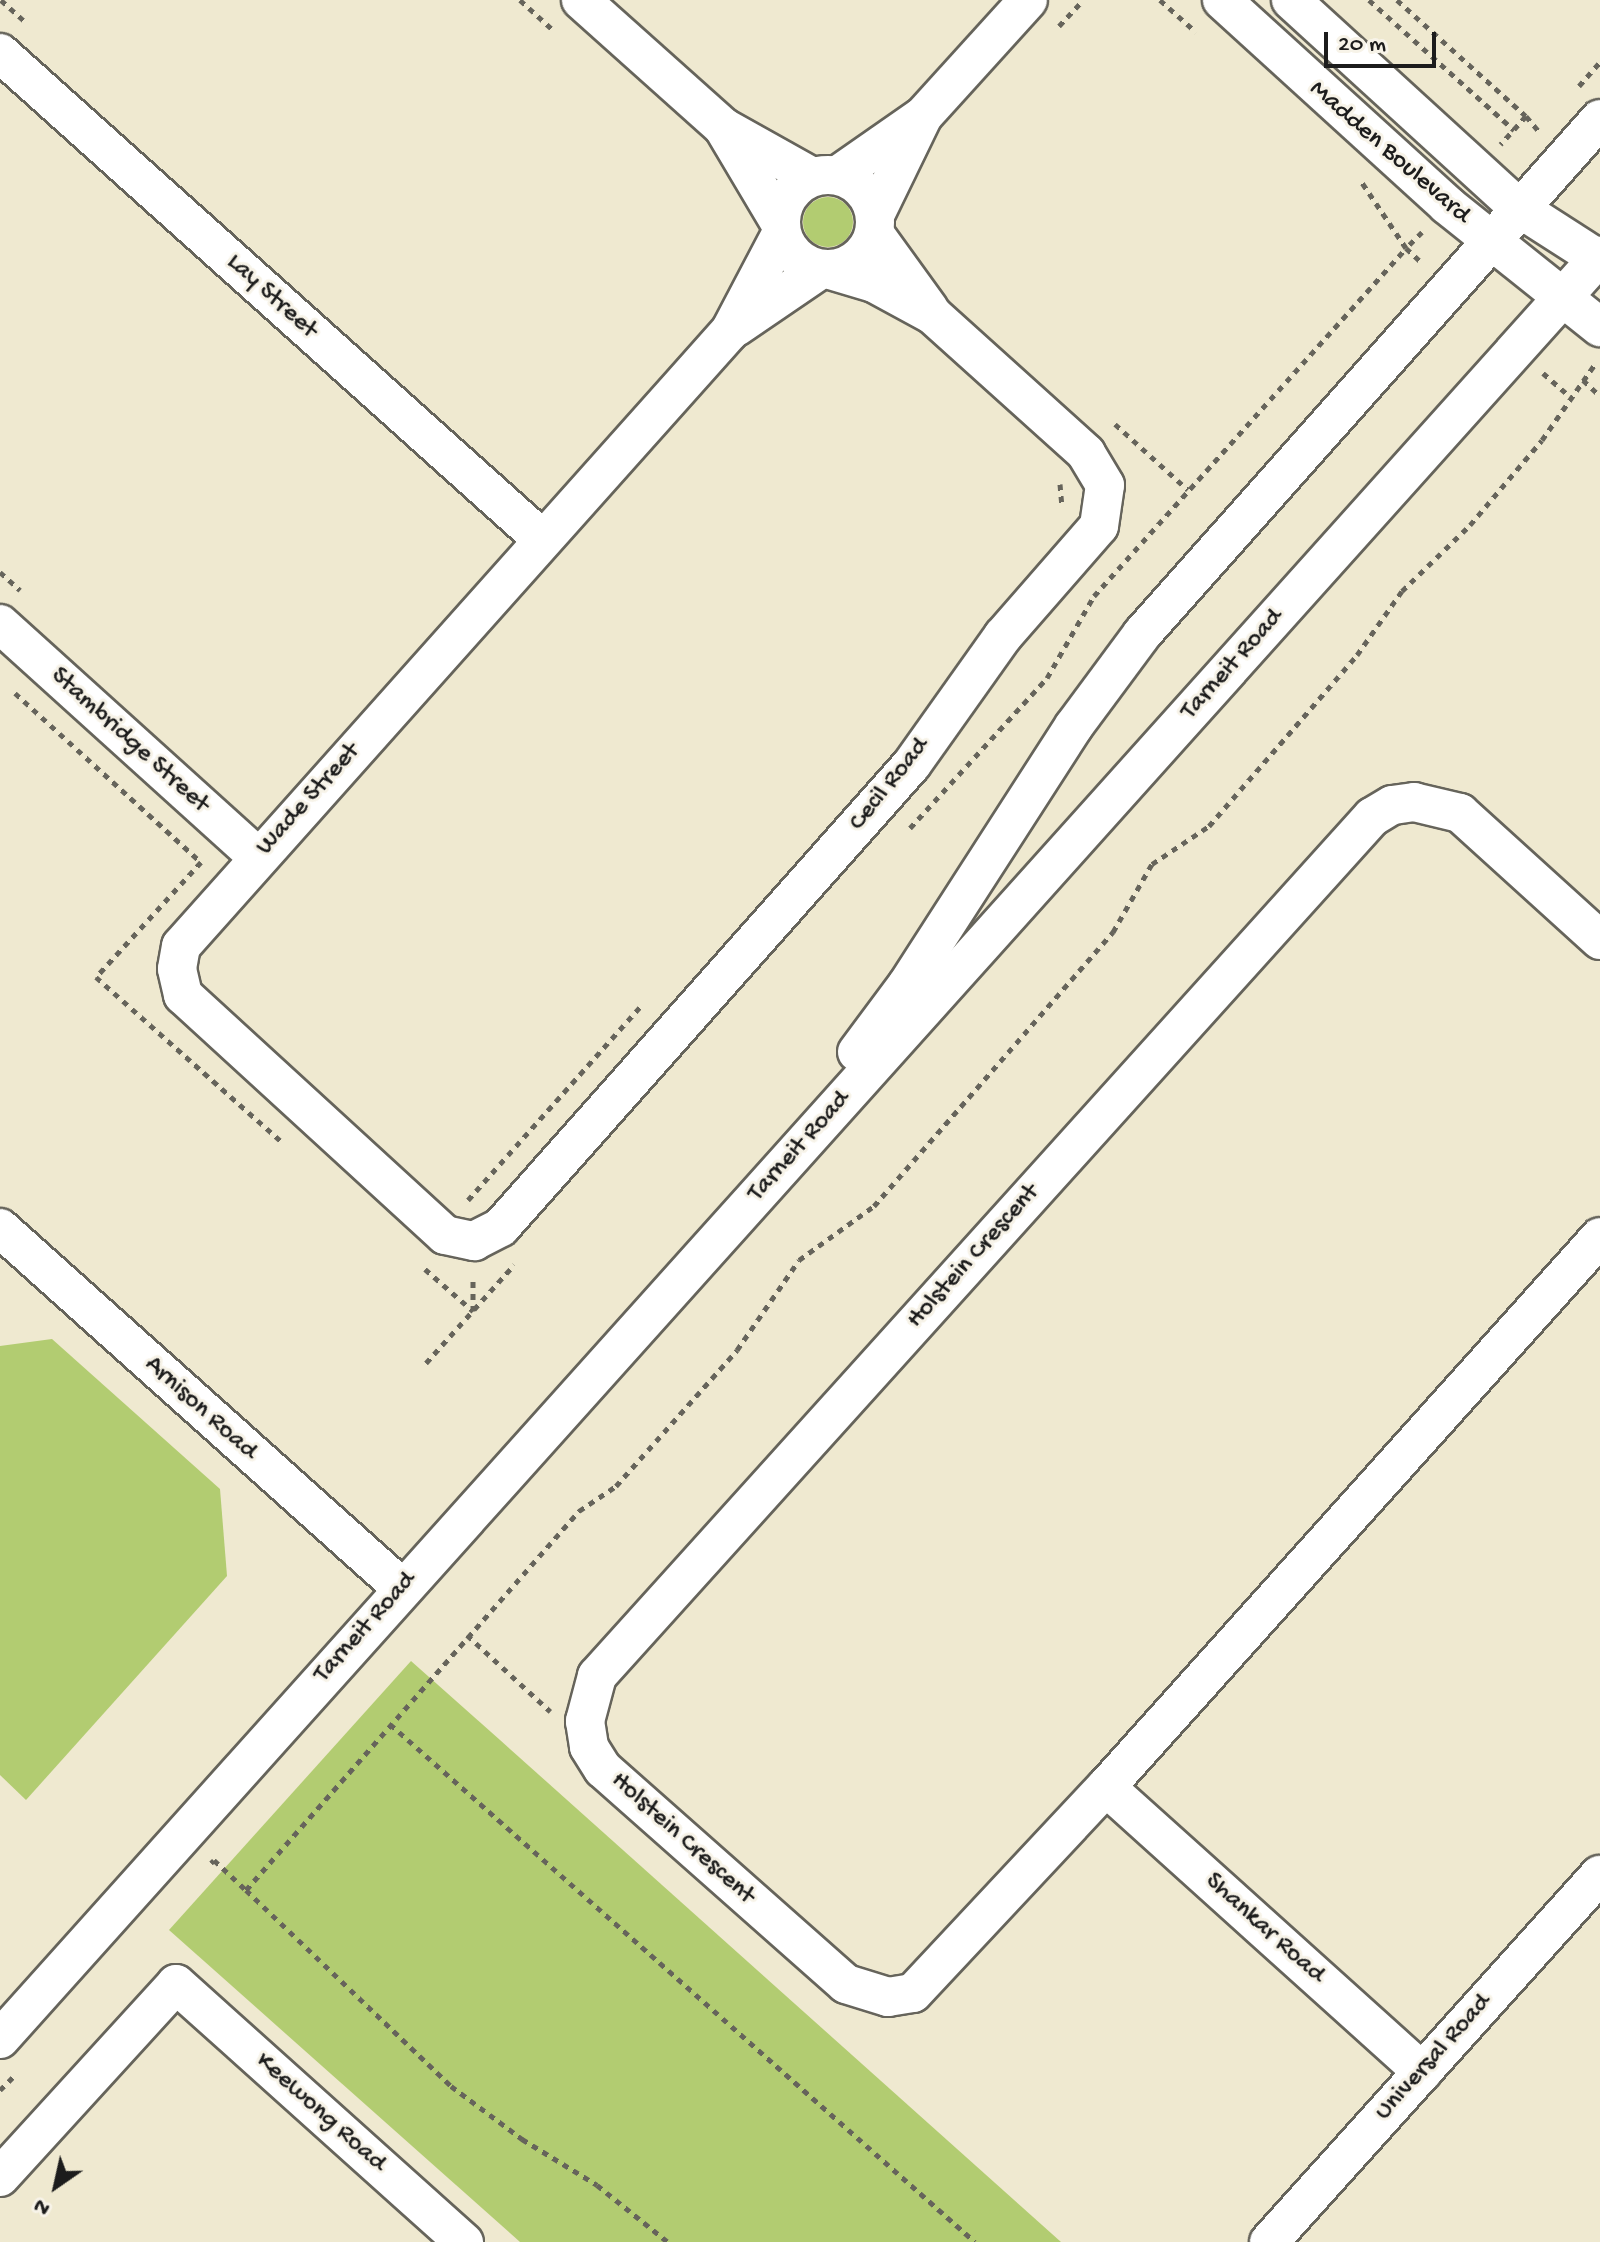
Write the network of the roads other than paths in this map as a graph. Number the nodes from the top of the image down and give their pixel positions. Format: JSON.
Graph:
{"nodes":[{"id":1,"x":581,"y":0,"type":"edge"},
{"id":2,"x":1028,"y":0,"type":"edge"},
{"id":3,"x":1222,"y":0,"type":"edge"},
{"id":4,"x":1291,"y":0,"type":"edge"},
{"id":5,"x":0,"y":53,"type":"edge"},
{"id":6,"x":923,"y":116,"type":"junction"},
{"id":7,"x":1600,"y":119,"type":"edge"},
{"id":8,"x":723,"y":127,"type":"junction"},
{"id":9,"x":825,"y":176,"type":"junction"},
{"id":10,"x":1519,"y":208,"type":"junction"},
{"id":11,"x":874,"y":224,"type":"junction"},
{"id":12,"x":781,"y":229,"type":"junction"},
{"id":13,"x":1490,"y":240,"type":"junction"},
{"id":14,"x":1599,"y":258,"type":"edge"},
{"id":15,"x":824,"y":269,"type":"junction"},
{"id":16,"x":1565,"y":295,"type":"junction"},
{"id":17,"x":933,"y":315,"type":"junction"},
{"id":18,"x":1600,"y":327,"type":"edge"},
{"id":19,"x":730,"y":331,"type":"junction"},
{"id":20,"x":543,"y":540,"type":"junction"},
{"id":21,"x":0,"y":624,"type":"edge"},
{"id":22,"x":258,"y":857,"type":"junction"},
{"id":23,"x":1600,"y":940,"type":"edge"},
{"id":24,"x":1600,"y":1237,"type":"edge"},
{"id":25,"x":474,"y":1241,"type":"joint"},
{"id":26,"x":4,"y":1244,"type":"edge"},
{"id":27,"x":570,"y":1399,"type":"junction"},
{"id":28,"x":402,"y":1588,"type":"junction"},
{"id":29,"x":1106,"y":1787,"type":"junction"},
{"id":30,"x":1600,"y":1875,"type":"edge"},
{"id":31,"x":10,"y":2054,"type":"edge"},
{"id":32,"x":1422,"y":2072,"type":"junction"},
{"id":33,"x":0,"y":2177,"type":"edge"},
{"id":34,"x":464,"y":2242,"type":"edge"},
{"id":35,"x":1269,"y":2242,"type":"edge"}],
"edges":[{"from":1,"to":8,"type":"street"},
{"from":2,"to":6,"type":"street"},
{"from":3,"to":13,"type":"street","name":"Madden Boulevard"},
{"from":4,"to":10,"type":"street","name":"Madden Boulevard"},
{"from":5,"to":20,"type":"street","name":"Lay Street"},
{"from":6,"to":9,"type":"street"},
{"from":6,"to":11,"type":"street"},
{"from":7,"to":10,"type":"street"},
{"from":8,"to":9,"type":"street"},
{"from":8,"to":12,"type":"street"},
{"from":9,"to":11,"type":"street"},
{"from":9,"to":12,"type":"street"},
{"from":10,"to":13,"type":"street"},
{"from":10,"to":14,"type":"street","name":"Madden Boulevard"},
{"from":11,"to":15,"type":"street"},
{"from":11,"to":17,"type":"street","name":"Cecil Road"},
{"from":12,"to":15,"type":"street"},
{"from":12,"to":19,"type":"street","name":"Wade Street"},
{"from":13,"to":16,"type":"street","name":"Madden Boulevard"},
{"from":13,"to":27,"type":"street"},
{"from":14,"to":16,"type":"street","name":"Tarneit Road"},
{"from":15,"to":17,"type":"street","name":"Cecil Road"},
{"from":15,"to":19,"type":"street","name":"Wade Street"},
{"from":16,"to":18,"type":"street","name":"Madden Boulevard"},
{"from":16,"to":27,"type":"street","name":"Tarneit Road"},
{"from":17,"to":25,"type":"street","name":"Cecil Road"},
{"from":19,"to":20,"type":"street","name":"Wade Street"},
{"from":20,"to":22,"type":"street","name":"Wade Street"},
{"from":21,"to":22,"type":"street","name":"Stambridge Street"},
{"from":22,"to":25,"type":"street","name":"Wade Street"},
{"from":23,"to":29,"type":"street","name":"Holstein Crescent"},
{"from":24,"to":29,"type":"street","name":"Holstein Crescent"},
{"from":26,"to":28,"type":"street","name":"Arnison Road"},
{"from":27,"to":28,"type":"street","name":"Tarneit Road"},
{"from":28,"to":31,"type":"street","name":"Tarneit Road"},
{"from":29,"to":32,"type":"street","name":"Shankar Road"},
{"from":30,"to":32,"type":"street","name":"Universal Road"},
{"from":32,"to":35,"type":"street","name":"Universal Road"},
{"from":33,"to":34,"type":"street","name":"Keewong Road"}]}
